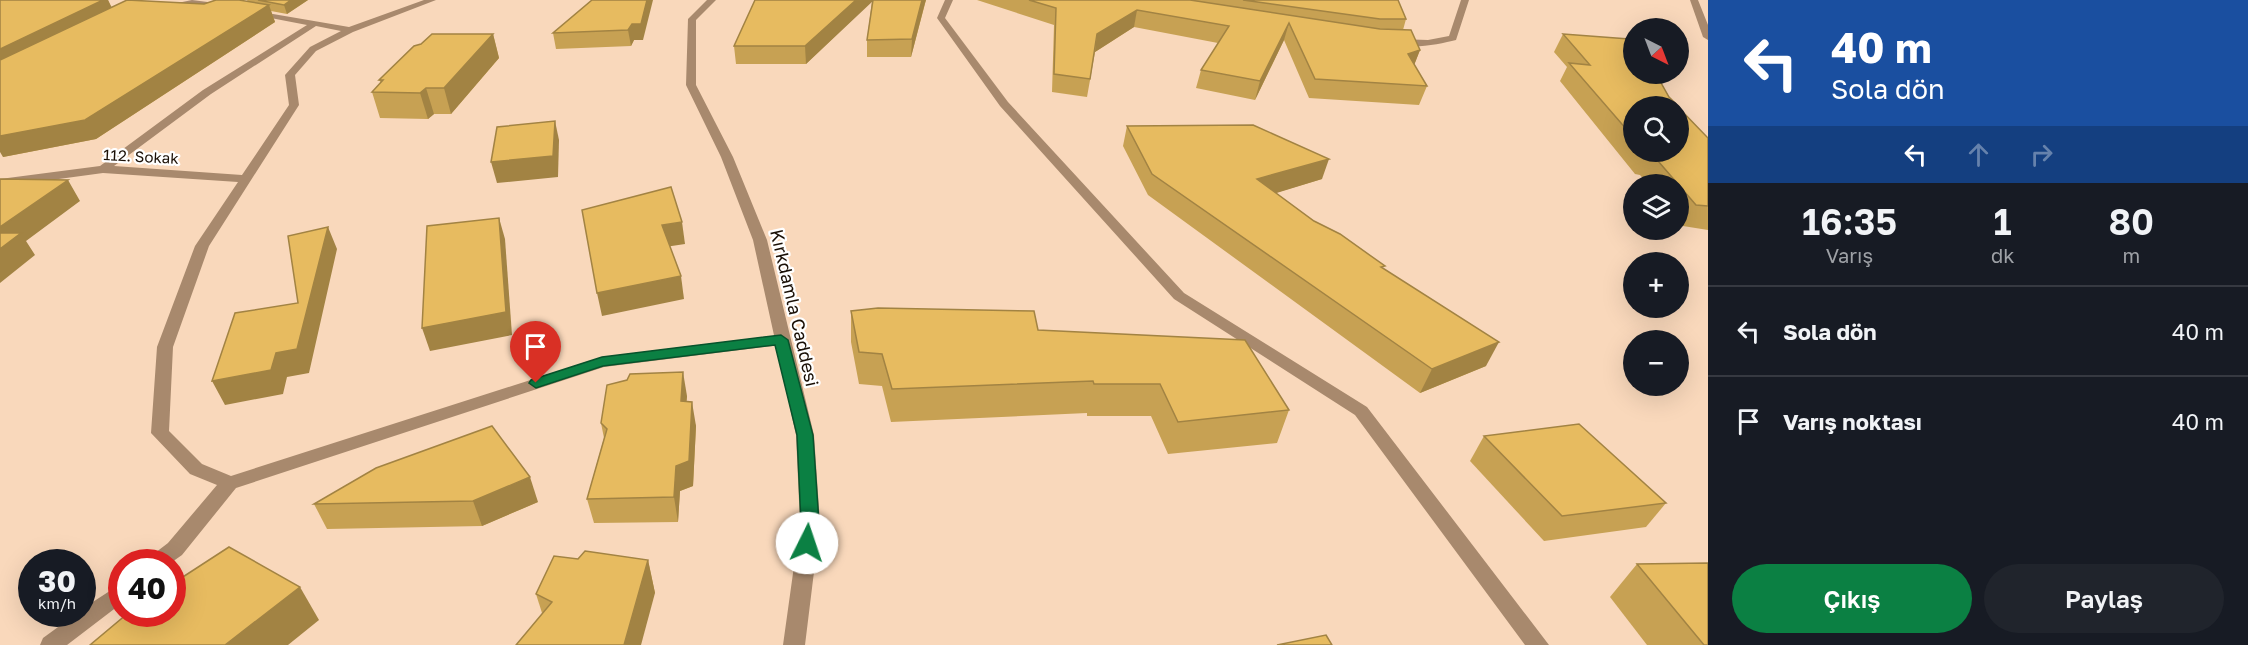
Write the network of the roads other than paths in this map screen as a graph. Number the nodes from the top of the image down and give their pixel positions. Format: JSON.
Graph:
{"nodes":[{"id":1,"x":432,"y":0,"type":"edge"},
{"id":2,"x":712,"y":0,"type":"edge"},
{"id":3,"x":949,"y":0,"type":"edge"},
{"id":4,"x":1465,"y":0,"type":"edge"},
{"id":5,"x":1694,"y":0,"type":"edge"},
{"id":6,"x":156,"y":7,"type":"edge"},
{"id":7,"x":231,"y":8,"type":"edge"},
{"id":8,"x":243,"y":10,"type":"edge"},
{"id":9,"x":314,"y":24,"type":"junction"},
{"id":10,"x":350,"y":30,"type":"junction"},
{"id":11,"x":1708,"y":37,"type":"edge"},
{"id":12,"x":1385,"y":42,"type":"edge"},
{"id":13,"x":104,"y":169,"type":"junction"},
{"id":14,"x":245,"y":178,"type":"junction"},
{"id":15,"x":0,"y":183,"type":"edge"},
{"id":16,"x":781,"y":340,"type":"junction"},
{"id":17,"x":230,"y":483,"type":"junction"},
{"id":18,"x":175,"y":549,"type":"edge"},
{"id":19,"x":108,"y":602,"type":"edge"},
{"id":20,"x":51,"y":645,"type":"edge"},
{"id":21,"x":794,"y":645,"type":"edge"},
{"id":22,"x":1538,"y":645,"type":"edge"}],
"edges":[{"from":1,"to":10,"type":"street"},
{"from":2,"to":16,"type":"street","name":"Kırkdamla Caddesi"},
{"from":3,"to":22,"type":"street"},
{"from":4,"to":12,"type":"street"},
{"from":5,"to":11,"type":"street"},
{"from":6,"to":7,"type":"street"},
{"from":8,"to":9,"type":"street"},
{"from":9,"to":10,"type":"street"},
{"from":9,"to":13,"type":"street"},
{"from":10,"to":14,"type":"street"},
{"from":13,"to":14,"type":"street","name":"112. Sokak"},
{"from":13,"to":15,"type":"street","name":"112. Sokak"},
{"from":14,"to":17,"type":"street"},
{"from":16,"to":17,"type":"street"},
{"from":16,"to":21,"type":"street","name":"Kırkdamla Caddesi"},
{"from":17,"to":18,"type":"street"},
{"from":19,"to":20,"type":"street"}]}
